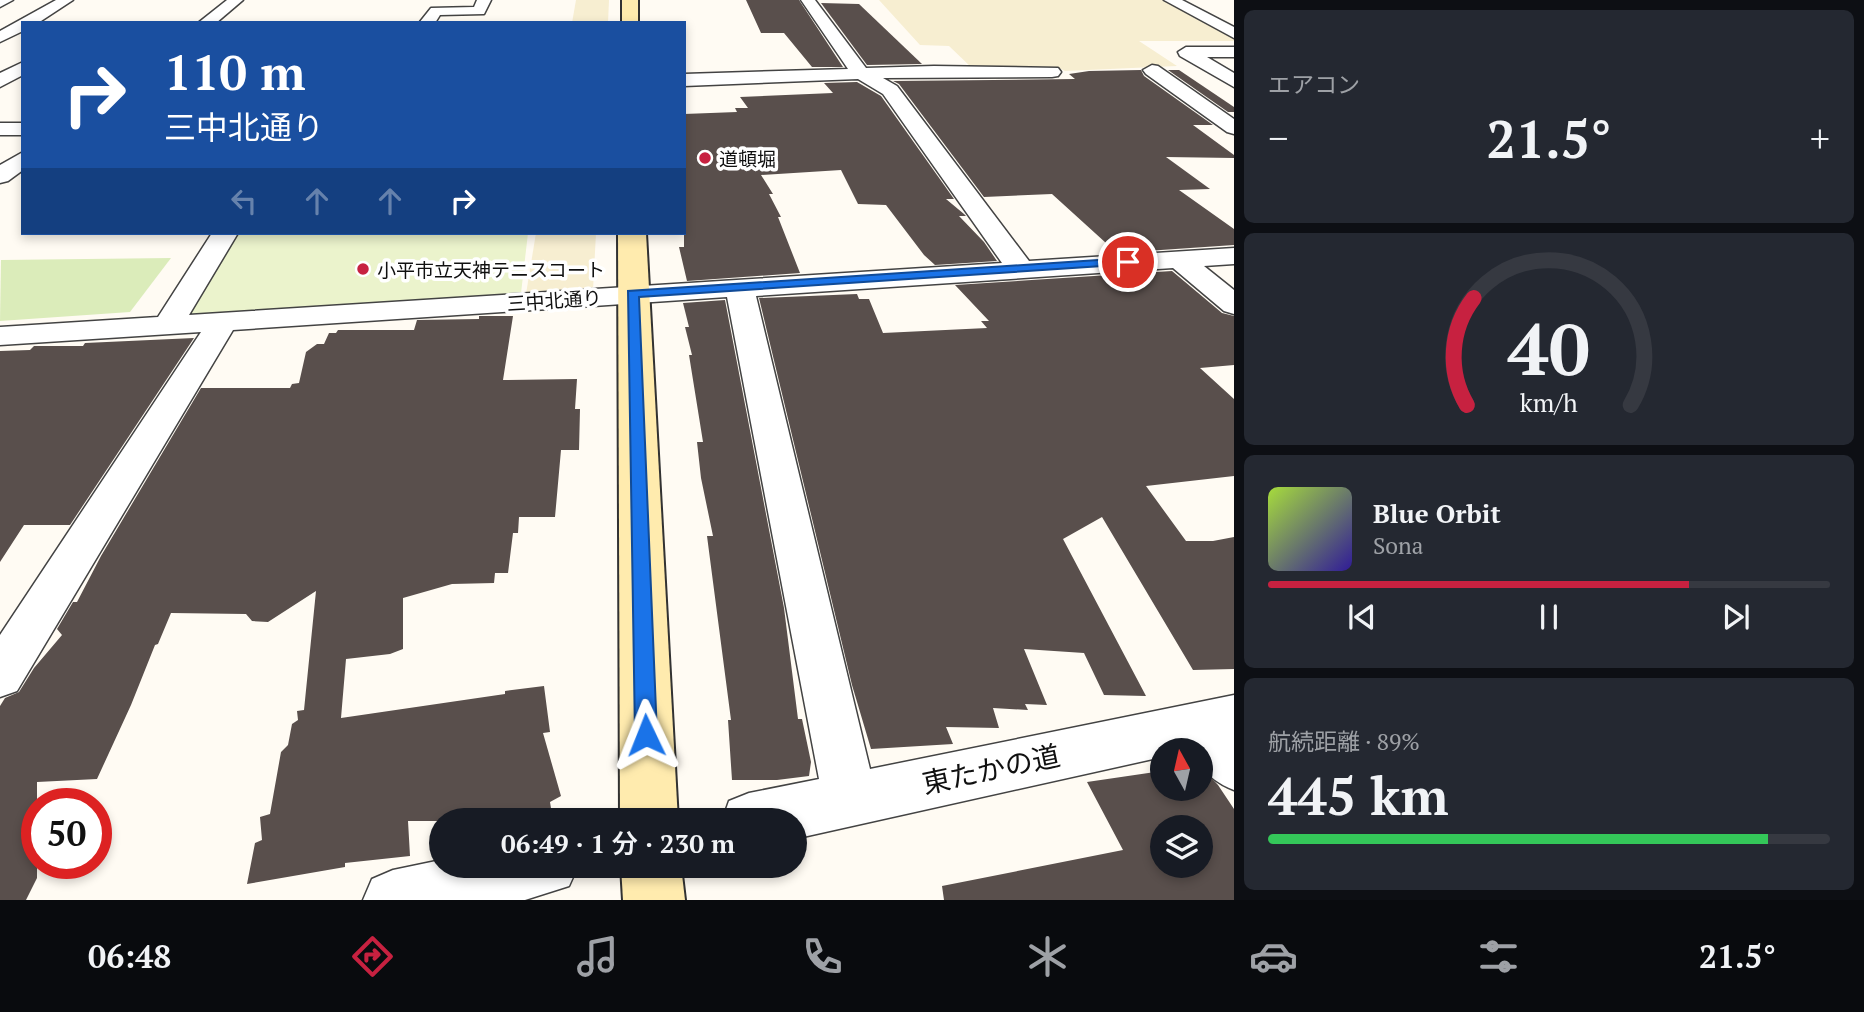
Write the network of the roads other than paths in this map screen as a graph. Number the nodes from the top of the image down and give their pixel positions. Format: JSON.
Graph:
{"nodes":[{"id":1,"x":6,"y":0,"type":"edge"},
{"id":2,"x":65,"y":0,"type":"edge"},
{"id":3,"x":236,"y":0,"type":"edge"},
{"id":4,"x":484,"y":0,"type":"edge"},
{"id":5,"x":630,"y":0,"type":"edge"},
{"id":6,"x":808,"y":0,"type":"edge"},
{"id":7,"x":1171,"y":0,"type":"edge"},
{"id":8,"x":0,"y":3,"type":"edge"},
{"id":9,"x":30,"y":21,"type":"edge"},
{"id":10,"x":209,"y":21,"type":"edge"},
{"id":11,"x":429,"y":21,"type":"edge"},
{"id":12,"x":630,"y":21,"type":"edge"},
{"id":13,"x":21,"y":26,"type":"edge"},
{"id":14,"x":1234,"y":33,"type":"edge"},
{"id":15,"x":0,"y":37,"type":"edge"},
{"id":16,"x":1234,"y":52,"type":"edge"},
{"id":17,"x":21,"y":68,"type":"edge"},
{"id":18,"x":1152,"y":70,"type":"dead end"},
{"id":19,"x":1052,"y":72,"type":"dead end"},
{"id":20,"x":860,"y":73,"type":"junction"},
{"id":21,"x":686,"y":80,"type":"edge"},
{"id":22,"x":1234,"y":80,"type":"edge"},
{"id":23,"x":0,"y":81,"type":"edge"},
{"id":24,"x":21,"y":128,"type":"edge"},
{"id":25,"x":1234,"y":128,"type":"edge"},
{"id":26,"x":0,"y":129,"type":"edge"},
{"id":27,"x":21,"y":160,"type":"edge"},
{"id":28,"x":0,"y":176,"type":"edge"},
{"id":29,"x":224,"y":235,"type":"edge"},
{"id":30,"x":632,"y":235,"type":"edge"},
{"id":31,"x":1234,"y":256,"type":"edge"},
{"id":32,"x":1179,"y":259,"type":"junction"},
{"id":33,"x":1020,"y":268,"type":"junction"},
{"id":34,"x":740,"y":288,"type":"junction"},
{"id":35,"x":632,"y":294,"type":"junction"},
{"id":36,"x":1234,"y":305,"type":"edge"},
{"id":37,"x":224,"y":320,"type":"junction"},
{"id":38,"x":168,"y":324,"type":"junction"},
{"id":39,"x":0,"y":336,"type":"edge"},
{"id":40,"x":0,"y":677,"type":"edge"},
{"id":41,"x":1220,"y":721,"type":"edge"},
{"id":42,"x":1234,"y":765,"type":"edge"},
{"id":43,"x":850,"y":799,"type":"junction"},
{"id":44,"x":649,"y":808,"type":"edge"},
{"id":45,"x":807,"y":808,"type":"edge"},
{"id":46,"x":494,"y":878,"type":"edge"},
{"id":47,"x":653,"y":878,"type":"edge"},
{"id":48,"x":393,"y":900,"type":"edge"},
{"id":49,"x":654,"y":900,"type":"edge"}],
"edges":[{"from":1,"to":8,"type":"street"},
{"from":2,"to":9,"type":"street"},
{"from":3,"to":10,"type":"street"},
{"from":4,"to":11,"type":"street"},
{"from":5,"to":12,"type":"main road"},
{"from":6,"to":20,"type":"street"},
{"from":7,"to":14,"type":"street"},
{"from":13,"to":15,"type":"street"},
{"from":16,"to":22,"type":"street"},
{"from":17,"to":23,"type":"street"},
{"from":18,"to":25,"type":"street"},
{"from":19,"to":20,"type":"street"},
{"from":20,"to":21,"type":"street"},
{"from":20,"to":33,"type":"street"},
{"from":24,"to":26,"type":"street"},
{"from":27,"to":28,"type":"street"},
{"from":29,"to":38,"type":"street"},
{"from":30,"to":35,"type":"main road"},
{"from":31,"to":32,"type":"street","name":"三中北通り"},
{"from":32,"to":33,"type":"street","name":"三中北通り"},
{"from":32,"to":36,"type":"street"},
{"from":33,"to":34,"type":"street","name":"三中北通り"},
{"from":34,"to":35,"type":"street","name":"三中北通り"},
{"from":34,"to":43,"type":"street"},
{"from":35,"to":37,"type":"street","name":"三中北通り"},
{"from":35,"to":44,"type":"main road"},
{"from":37,"to":38,"type":"street","name":"三中北通り"},
{"from":37,"to":40,"type":"street"},
{"from":38,"to":39,"type":"street","name":"三中北通り"},
{"from":41,"to":42,"type":"street"},
{"from":41,"to":43,"type":"street","name":"東たかの道"},
{"from":43,"to":45,"type":"street","name":"東たかの道"},
{"from":46,"to":48,"type":"street"},
{"from":47,"to":49,"type":"main road"}]}
